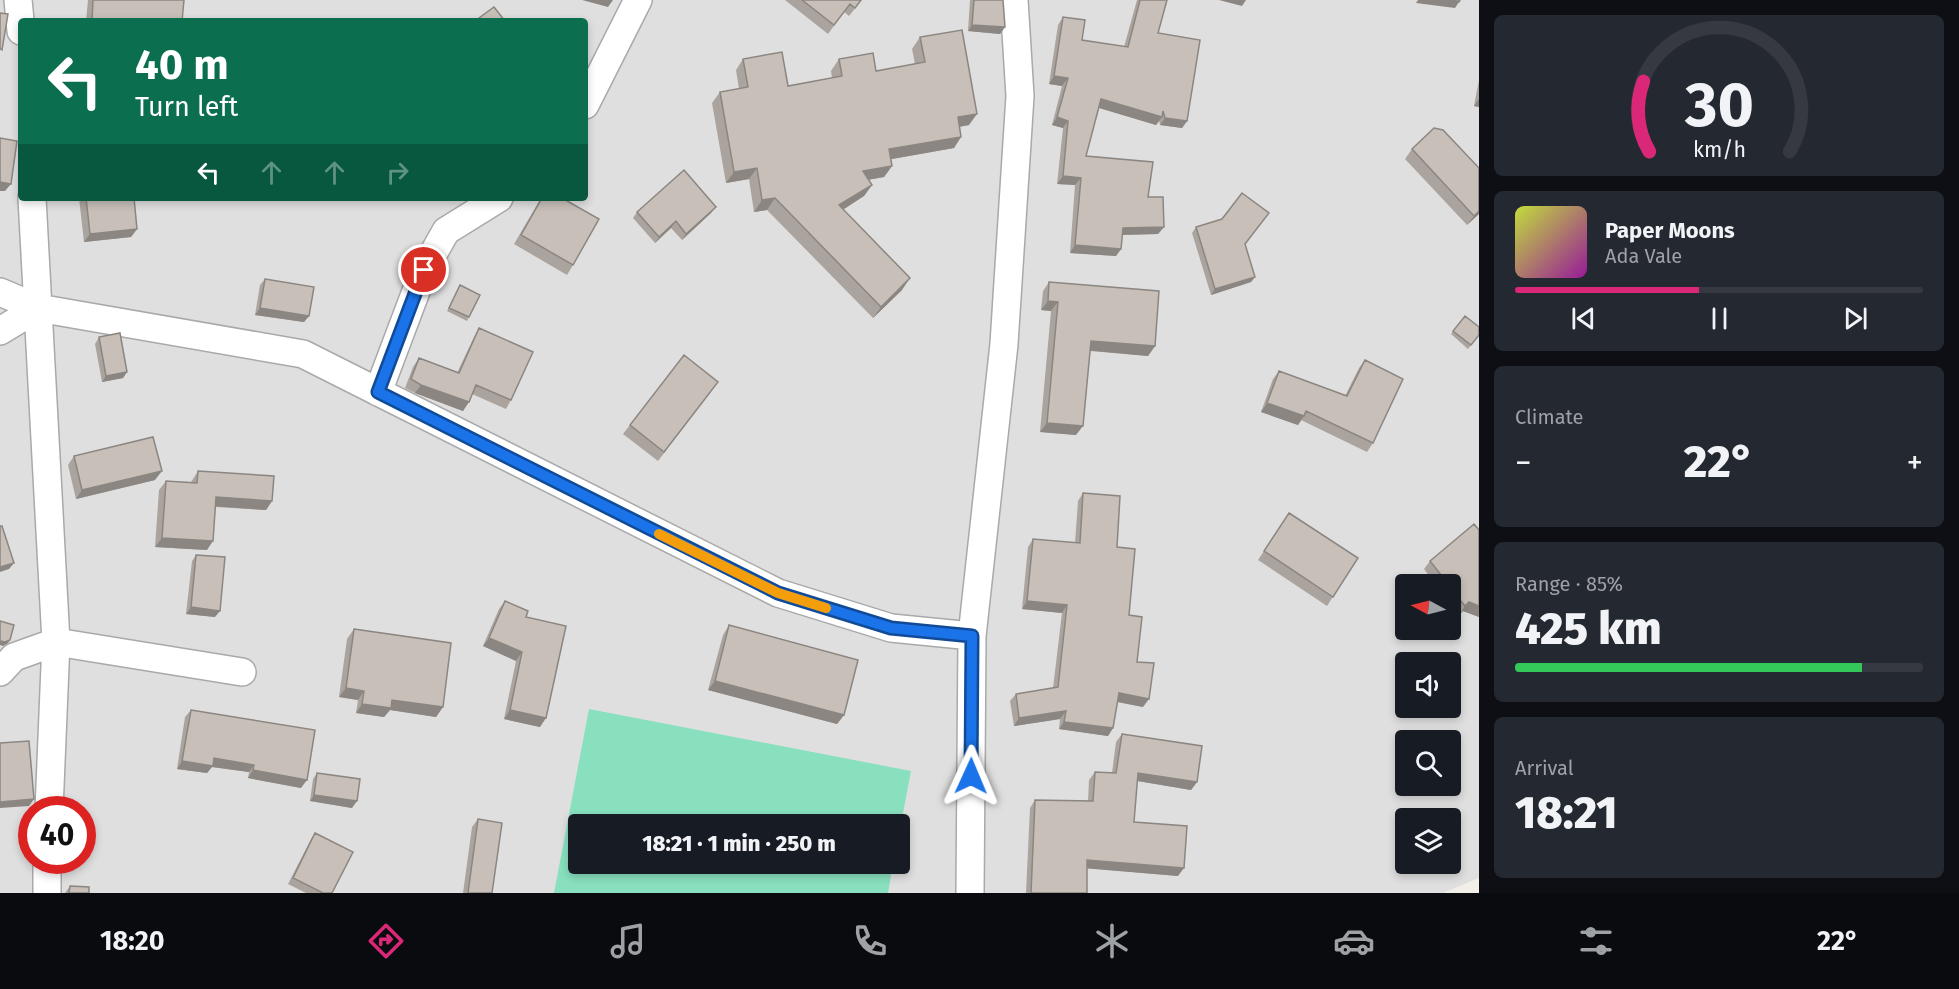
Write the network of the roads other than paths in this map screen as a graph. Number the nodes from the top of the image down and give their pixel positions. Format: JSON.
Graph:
{"nodes":[{"id":1,"x":18,"y":0,"type":"edge"},
{"id":2,"x":638,"y":0,"type":"edge"},
{"id":3,"x":1014,"y":0,"type":"edge"},
{"id":4,"x":20,"y":18,"type":"edge"},
{"id":5,"x":588,"y":99,"type":"edge"},
{"id":6,"x":32,"y":201,"type":"edge"},
{"id":7,"x":493,"y":201,"type":"edge"},
{"id":8,"x":0,"y":291,"type":"edge"},
{"id":9,"x":38,"y":308,"type":"junction"},
{"id":10,"x":0,"y":331,"type":"edge"},
{"id":11,"x":378,"y":392,"type":"junction"},
{"id":12,"x":972,"y":636,"type":"junction"},
{"id":13,"x":56,"y":642,"type":"junction"},
{"id":14,"x":0,"y":672,"type":"edge"},
{"id":15,"x":242,"y":672,"type":"dead end"},
{"id":16,"x":50,"y":796,"type":"edge"},
{"id":17,"x":47,"y":874,"type":"edge"},
{"id":18,"x":47,"y":893,"type":"edge"},
{"id":19,"x":970,"y":893,"type":"edge"}],
"edges":[{"from":1,"to":4,"type":"street"},
{"from":2,"to":5,"type":"street"},
{"from":3,"to":12,"type":"street"},
{"from":6,"to":9,"type":"street"},
{"from":7,"to":11,"type":"street"},
{"from":8,"to":9,"type":"street"},
{"from":9,"to":10,"type":"street"},
{"from":9,"to":11,"type":"street"},
{"from":9,"to":13,"type":"street"},
{"from":11,"to":12,"type":"street"},
{"from":12,"to":19,"type":"street"},
{"from":13,"to":14,"type":"street"},
{"from":13,"to":15,"type":"street"},
{"from":13,"to":16,"type":"street"},
{"from":17,"to":18,"type":"street"}]}
